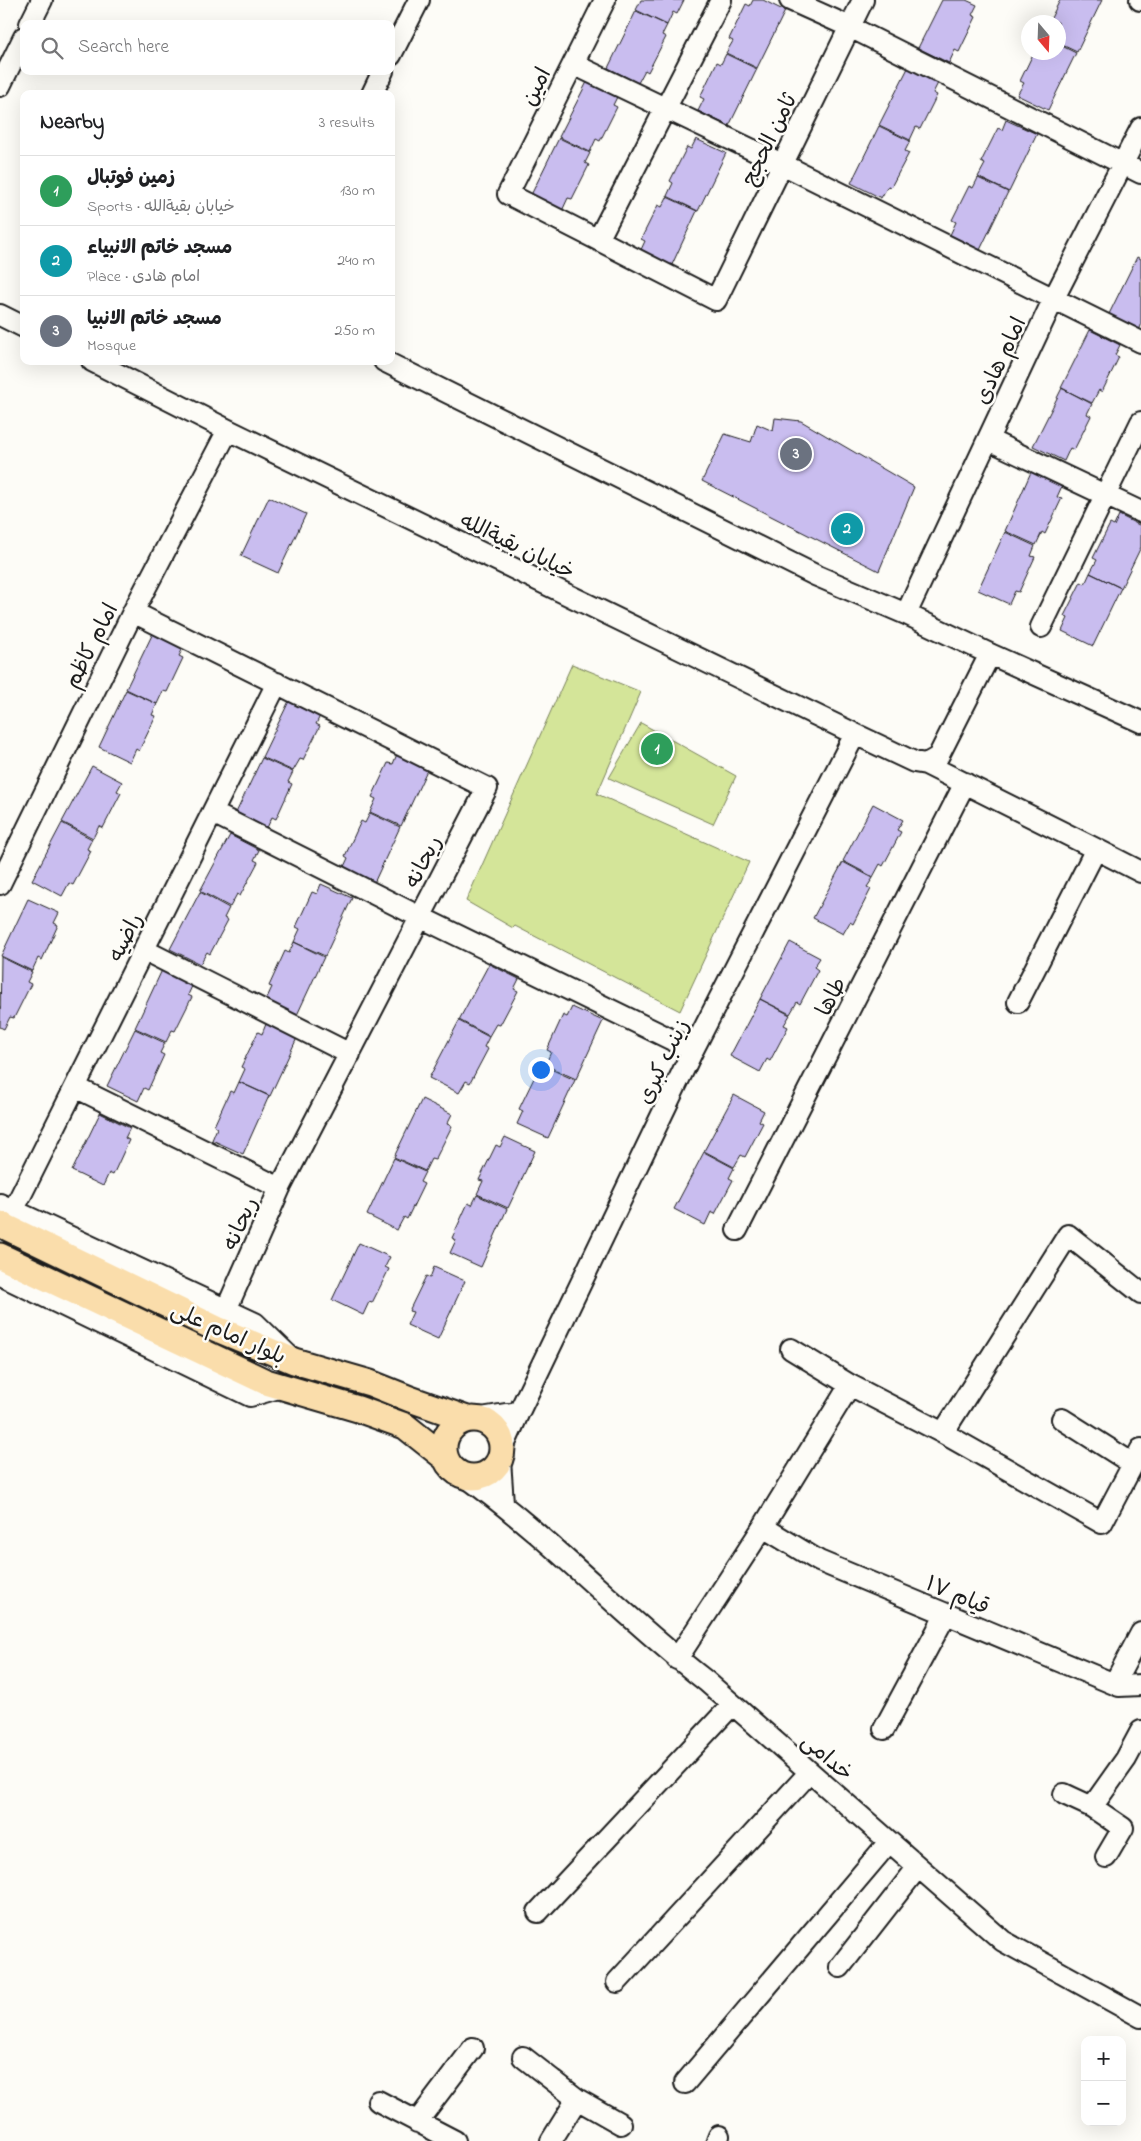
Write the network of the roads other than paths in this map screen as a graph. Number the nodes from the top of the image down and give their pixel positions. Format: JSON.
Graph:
{"nodes":[{"id":1,"x":42,"y":0,"type":"edge"},
{"id":2,"x":418,"y":0,"type":"edge"},
{"id":3,"x":605,"y":0,"type":"edge"},
{"id":4,"x":721,"y":0,"type":"edge"},
{"id":5,"x":790,"y":0,"type":"edge"},
{"id":6,"x":863,"y":0,"type":"edge"},
{"id":7,"x":32,"y":20,"type":"edge"},
{"id":8,"x":850,"y":27,"type":"junction"},
{"id":9,"x":20,"y":46,"type":"edge"},
{"id":10,"x":395,"y":47,"type":"edge"},
{"id":11,"x":573,"y":64,"type":"junction"},
{"id":12,"x":381,"y":75,"type":"edge"},
{"id":13,"x":0,"y":86,"type":"edge"},
{"id":14,"x":374,"y":90,"type":"edge"},
{"id":15,"x":666,"y":108,"type":"junction"},
{"id":16,"x":1141,"y":128,"type":"edge"},
{"id":17,"x":782,"y":164,"type":"junction"},
{"id":18,"x":1123,"y":164,"type":"junction"},
{"id":19,"x":1141,"y":173,"type":"edge"},
{"id":20,"x":598,"y":240,"type":"junction"},
{"id":21,"x":1054,"y":298,"type":"junction"},
{"id":22,"x":0,"y":315,"type":"edge"},
{"id":23,"x":20,"y":325,"type":"edge"},
{"id":24,"x":1141,"y":342,"type":"edge"},
{"id":25,"x":100,"y":365,"type":"edge"},
{"id":26,"x":392,"y":365,"type":"edge"},
{"id":27,"x":1141,"y":422,"type":"edge"},
{"id":28,"x":228,"y":430,"type":"junction"},
{"id":29,"x":989,"y":440,"type":"junction"},
{"id":30,"x":1105,"y":494,"type":"junction"},
{"id":31,"x":1141,"y":512,"type":"edge"},
{"id":32,"x":133,"y":612,"type":"junction"},
{"id":33,"x":906,"y":614,"type":"junction"},
{"id":34,"x":1041,"y":627,"type":"dead end"},
{"id":35,"x":990,"y":654,"type":"junction"},
{"id":36,"x":277,"y":683,"type":"junction"},
{"id":37,"x":1141,"y":722,"type":"edge"},
{"id":38,"x":855,"y":734,"type":"junction"},
{"id":39,"x":926,"y":764,"type":"junction"},
{"id":40,"x":965,"y":783,"type":"junction"},
{"id":41,"x":213,"y":813,"type":"junction"},
{"id":42,"x":1096,"y":849,"type":"junction"},
{"id":43,"x":1141,"y":872,"type":"edge"},
{"id":44,"x":0,"y":884,"type":"edge"},
{"id":45,"x":420,"y":917,"type":"junction"},
{"id":46,"x":144,"y":950,"type":"junction"},
{"id":47,"x":1018,"y":1002,"type":"dead end"},
{"id":48,"x":693,"y":1050,"type":"junction"},
{"id":49,"x":350,"y":1054,"type":"junction"},
{"id":50,"x":75,"y":1087,"type":"junction"},
{"id":51,"x":280,"y":1188,"type":"junction"},
{"id":52,"x":4,"y":1213,"type":"edge"},
{"id":53,"x":737,"y":1230,"type":"dead end"},
{"id":54,"x":0,"y":1256,"type":"edge"},
{"id":55,"x":0,"y":1275,"type":"edge"},
{"id":56,"x":1141,"y":1294,"type":"edge"},
{"id":57,"x":226,"y":1310,"type":"junction"},
{"id":58,"x":792,"y":1349,"type":"dead end"},
{"id":59,"x":294,"y":1361,"type":"junction"},
{"id":60,"x":850,"y":1385,"type":"junction"},
{"id":61,"x":282,"y":1387,"type":"junction"},
{"id":62,"x":519,"y":1412,"type":"junction"},
{"id":63,"x":471,"y":1419,"type":"junction"},
{"id":64,"x":1062,"y":1419,"type":"dead end"},
{"id":65,"x":943,"y":1433,"type":"junction"},
{"id":66,"x":501,"y":1455,"type":"junction"},
{"id":67,"x":444,"y":1457,"type":"junction"},
{"id":68,"x":1137,"y":1457,"type":"edge"},
{"id":69,"x":466,"y":1477,"type":"junction"},
{"id":70,"x":503,"y":1504,"type":"junction"},
{"id":71,"x":763,"y":1527,"type":"junction"},
{"id":72,"x":946,"y":1614,"type":"junction"},
{"id":73,"x":1141,"y":1632,"type":"edge"},
{"id":74,"x":677,"y":1659,"type":"junction"},
{"id":75,"x":1114,"y":1684,"type":"junction"},
{"id":76,"x":1141,"y":1685,"type":"edge"},
{"id":77,"x":732,"y":1705,"type":"junction"},
{"id":78,"x":884,"y":1729,"type":"dead end"},
{"id":79,"x":1141,"y":1731,"type":"edge"},
{"id":80,"x":810,"y":1772,"type":"junction"},
{"id":81,"x":1064,"y":1794,"type":"dead end"},
{"id":82,"x":1092,"y":1808,"type":"junction"},
{"id":83,"x":889,"y":1842,"type":"junction"},
{"id":84,"x":1106,"y":1858,"type":"dead end"},
{"id":85,"x":918,"y":1867,"type":"junction"},
{"id":86,"x":538,"y":1912,"type":"dead end"},
{"id":87,"x":840,"y":1967,"type":"dead end"},
{"id":88,"x":617,"y":1982,"type":"dead end"},
{"id":89,"x":1141,"y":2017,"type":"edge"},
{"id":90,"x":473,"y":2048,"type":"dead end"},
{"id":91,"x":523,"y":2057,"type":"dead end"},
{"id":92,"x":685,"y":2083,"type":"dead end"},
{"id":93,"x":577,"y":2099,"type":"junction"},
{"id":94,"x":378,"y":2101,"type":"dead end"},
{"id":95,"x":417,"y":2122,"type":"junction"},
{"id":96,"x":621,"y":2124,"type":"dead end"},
{"id":97,"x":455,"y":2141,"type":"edge"},
{"id":98,"x":552,"y":2141,"type":"edge"}],
"edges":[{"from":1,"to":7,"type":"street"},
{"from":2,"to":10,"type":"street"},
{"from":3,"to":11,"type":"street","name":"امین"},
{"from":4,"to":15,"type":"street"},
{"from":5,"to":8,"type":"street"},
{"from":6,"to":8,"type":"street","name":"ثامن الحجج"},
{"from":8,"to":17,"type":"street","name":"ثامن الحجج"},
{"from":8,"to":18,"type":"street"},
{"from":9,"to":13,"type":"street"},
{"from":11,"to":15,"type":"street"},
{"from":11,"to":20,"type":"street","name":"امین"},
{"from":12,"to":14,"type":"street"},
{"from":15,"to":17,"type":"street"},
{"from":15,"to":20,"type":"street"},
{"from":16,"to":18,"type":"street","name":"امام هادی"},
{"from":17,"to":20,"type":"street","name":"ثامن الحجج"},
{"from":17,"to":21,"type":"street"},
{"from":18,"to":19,"type":"street"},
{"from":18,"to":21,"type":"street","name":"امام هادی"},
{"from":21,"to":24,"type":"street"},
{"from":21,"to":29,"type":"street","name":"امام هادی"},
{"from":22,"to":23,"type":"street"},
{"from":25,"to":28,"type":"street","name":"خیابان بقیةالله"},
{"from":26,"to":33,"type":"street"},
{"from":27,"to":30,"type":"street"},
{"from":28,"to":32,"type":"street","name":"امام کاظم"},
{"from":28,"to":38,"type":"street","name":"خیابان بقیةالله"},
{"from":29,"to":30,"type":"street"},
{"from":29,"to":33,"type":"street","name":"امام هادی"},
{"from":30,"to":31,"type":"street"},
{"from":30,"to":34,"type":"street"},
{"from":32,"to":36,"type":"street","name":"ریحانه"},
{"from":32,"to":44,"type":"street","name":"امام کاظم"},
{"from":33,"to":35,"type":"street"},
{"from":35,"to":37,"type":"street"},
{"from":35,"to":39,"type":"street"},
{"from":36,"to":41,"type":"street","name":"راضیه"},
{"from":36,"to":45,"type":"street","name":"ریحانه"},
{"from":38,"to":39,"type":"street","name":"خیابان بقیةالله"},
{"from":38,"to":48,"type":"street","name":"زینب کبری"},
{"from":39,"to":40,"type":"street","name":"خیابان بقیةالله"},
{"from":40,"to":42,"type":"street","name":"خیابان بقیةالله"},
{"from":40,"to":53,"type":"street","name":"طاها"},
{"from":41,"to":45,"type":"street"},
{"from":41,"to":46,"type":"street","name":"راضیه"},
{"from":42,"to":43,"type":"street","name":"خیابان بقیةالله"},
{"from":42,"to":47,"type":"street"},
{"from":45,"to":48,"type":"street"},
{"from":45,"to":49,"type":"street","name":"ریحانه"},
{"from":46,"to":49,"type":"street"},
{"from":46,"to":50,"type":"street","name":"راضیه"},
{"from":48,"to":62,"type":"street","name":"زینب کبری"},
{"from":49,"to":51,"type":"street","name":"ریحانه"},
{"from":50,"to":51,"type":"street"},
{"from":50,"to":52,"type":"street","name":"راضیه"},
{"from":51,"to":57,"type":"street","name":"ریحانه"},
{"from":52,"to":57,"type":"street"},
{"from":52,"to":59,"type":"main road","name":"بلوار امام علی"},
{"from":54,"to":61,"type":"main road","name":"بلوار امام علی"},
{"from":55,"to":61,"type":"street"},
{"from":56,"to":65,"type":"street"},
{"from":57,"to":59,"type":"street"},
{"from":58,"to":60,"type":"street"},
{"from":59,"to":61,"type":"main road"},
{"from":59,"to":63,"type":"main road","name":"بلوار امام علی"},
{"from":60,"to":65,"type":"street"},
{"from":60,"to":71,"type":"street"},
{"from":61,"to":67,"type":"main road","name":"بلوار امام علی"},
{"from":62,"to":63,"type":"street"},
{"from":62,"to":66,"type":"street","name":"زینب کبری"},
{"from":63,"to":66,"type":"main road"},
{"from":63,"to":67,"type":"main road"},
{"from":64,"to":68,"type":"street"},
{"from":65,"to":68,"type":"street"},
{"from":66,"to":69,"type":"main road"},
{"from":66,"to":70,"type":"street"},
{"from":67,"to":69,"type":"main road"},
{"from":69,"to":70,"type":"street","name":"خدامی"},
{"from":70,"to":74,"type":"street","name":"خدامی"},
{"from":71,"to":72,"type":"street","name":"قیام ۱۷"},
{"from":71,"to":74,"type":"street"},
{"from":72,"to":75,"type":"street","name":"قیام ۱۷"},
{"from":72,"to":78,"type":"street"},
{"from":73,"to":75,"type":"street"},
{"from":74,"to":77,"type":"street","name":"خدامی"},
{"from":75,"to":76,"type":"street","name":"قیام ۱۷"},
{"from":77,"to":80,"type":"street","name":"خدامی"},
{"from":77,"to":86,"type":"street"},
{"from":79,"to":82,"type":"street"},
{"from":80,"to":83,"type":"street","name":"خدامی"},
{"from":80,"to":88,"type":"street"},
{"from":81,"to":82,"type":"street"},
{"from":82,"to":84,"type":"street"},
{"from":83,"to":85,"type":"street","name":"خدامی"},
{"from":83,"to":92,"type":"street"},
{"from":85,"to":87,"type":"street"},
{"from":85,"to":89,"type":"street","name":"خدامی"},
{"from":90,"to":95,"type":"street"},
{"from":91,"to":93,"type":"street"},
{"from":93,"to":96,"type":"street"},
{"from":93,"to":98,"type":"street"},
{"from":94,"to":95,"type":"street"},
{"from":95,"to":97,"type":"street"}]}
